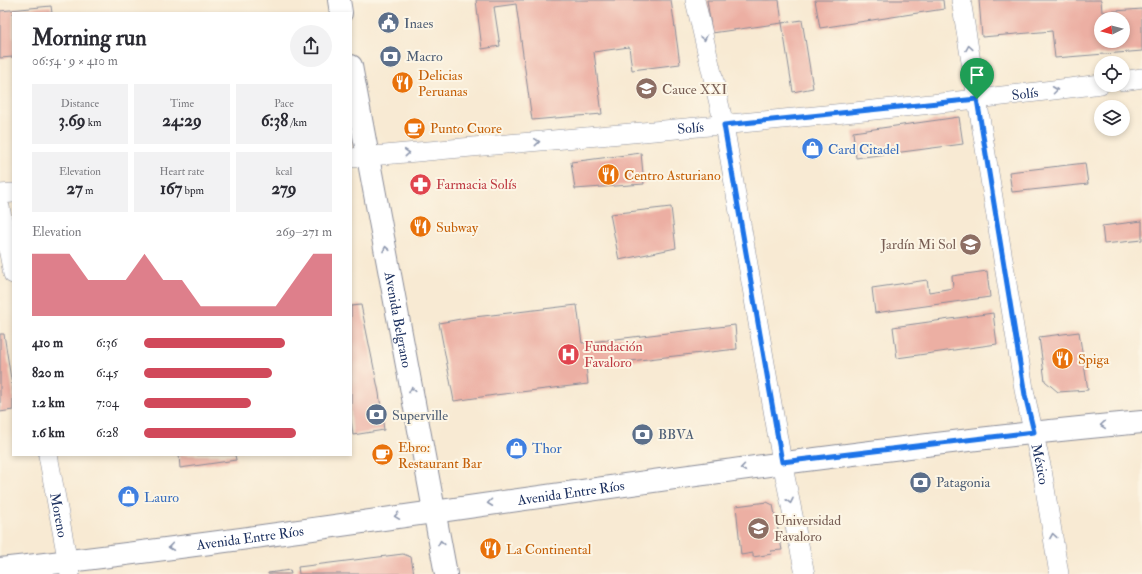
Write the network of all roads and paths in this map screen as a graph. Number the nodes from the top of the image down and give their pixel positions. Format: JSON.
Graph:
{"nodes":[{"id":1,"x":338,"y":0,"type":"edge"},
{"id":2,"x":695,"y":0,"type":"edge"},
{"id":3,"x":961,"y":0,"type":"edge"},
{"id":4,"x":341,"y":12,"type":"edge"},
{"id":5,"x":352,"y":76,"type":"edge"},
{"id":6,"x":1142,"y":78,"type":"edge"},
{"id":7,"x":1130,"y":80,"type":"edge"},
{"id":8,"x":1094,"y":85,"type":"edge"},
{"id":9,"x":977,"y":99,"type":"junction"},
{"id":10,"x":724,"y":125,"type":"junction"},
{"id":11,"x":360,"y":157,"type":"edge"},
{"id":12,"x":12,"y":193,"type":"edge"},
{"id":13,"x":0,"y":194,"type":"edge"},
{"id":14,"x":0,"y":207,"type":"edge"},
{"id":15,"x":12,"y":269,"type":"edge"},
{"id":16,"x":1142,"y":422,"type":"edge"},
{"id":17,"x":1034,"y":432,"type":"junction"},
{"id":18,"x":48,"y":456,"type":"edge"},
{"id":19,"x":782,"y":462,"type":"junction"},
{"id":20,"x":435,"y":511,"type":"junction"},
{"id":21,"x":68,"y":568,"type":"edge"},
{"id":22,"x":0,"y":569,"type":"edge"},
{"id":23,"x":446,"y":574,"type":"edge"},
{"id":24,"x":805,"y":574,"type":"edge"},
{"id":25,"x":1059,"y":574,"type":"edge"}],
"edges":[{"from":1,"to":4,"type":"main road"},
{"from":2,"to":10,"type":"street","one_way":true},
{"from":9,"to":3,"type":"street","name":"México","one_way":true},
{"from":5,"to":11,"type":"main road","name":"Avenida Belgrano"},
{"from":6,"to":7,"type":"street"},
{"from":9,"to":8,"type":"street","name":"Solís","one_way":true},
{"from":9,"to":10,"type":"street","name":"Solís"},
{"from":9,"to":17,"type":"street","name":"México"},
{"from":11,"to":10,"type":"street","name":"Solís","one_way":true},
{"from":10,"to":19,"type":"street"},
{"from":20,"to":11,"type":"main road","name":"Avenida Belgrano","one_way":true},
{"from":12,"to":13,"type":"street"},
{"from":14,"to":15,"type":"street"},
{"from":16,"to":17,"type":"main road","name":"Avenida Entre Ríos","one_way":true},
{"from":17,"to":19,"type":"main road","name":"Avenida Entre Ríos"},
{"from":25,"to":17,"type":"street","name":"México","one_way":true},
{"from":18,"to":21,"type":"street","name":"Moreno"},
{"from":19,"to":20,"type":"main road","name":"Avenida Entre Ríos","one_way":true},
{"from":19,"to":24,"type":"street","one_way":true},
{"from":20,"to":21,"type":"main road","name":"Avenida Entre Ríos","one_way":true},
{"from":23,"to":20,"type":"main road","name":"Avenida Belgrano","one_way":true},
{"from":21,"to":22,"type":"main road","name":"Avenida Entre Ríos"}]}
